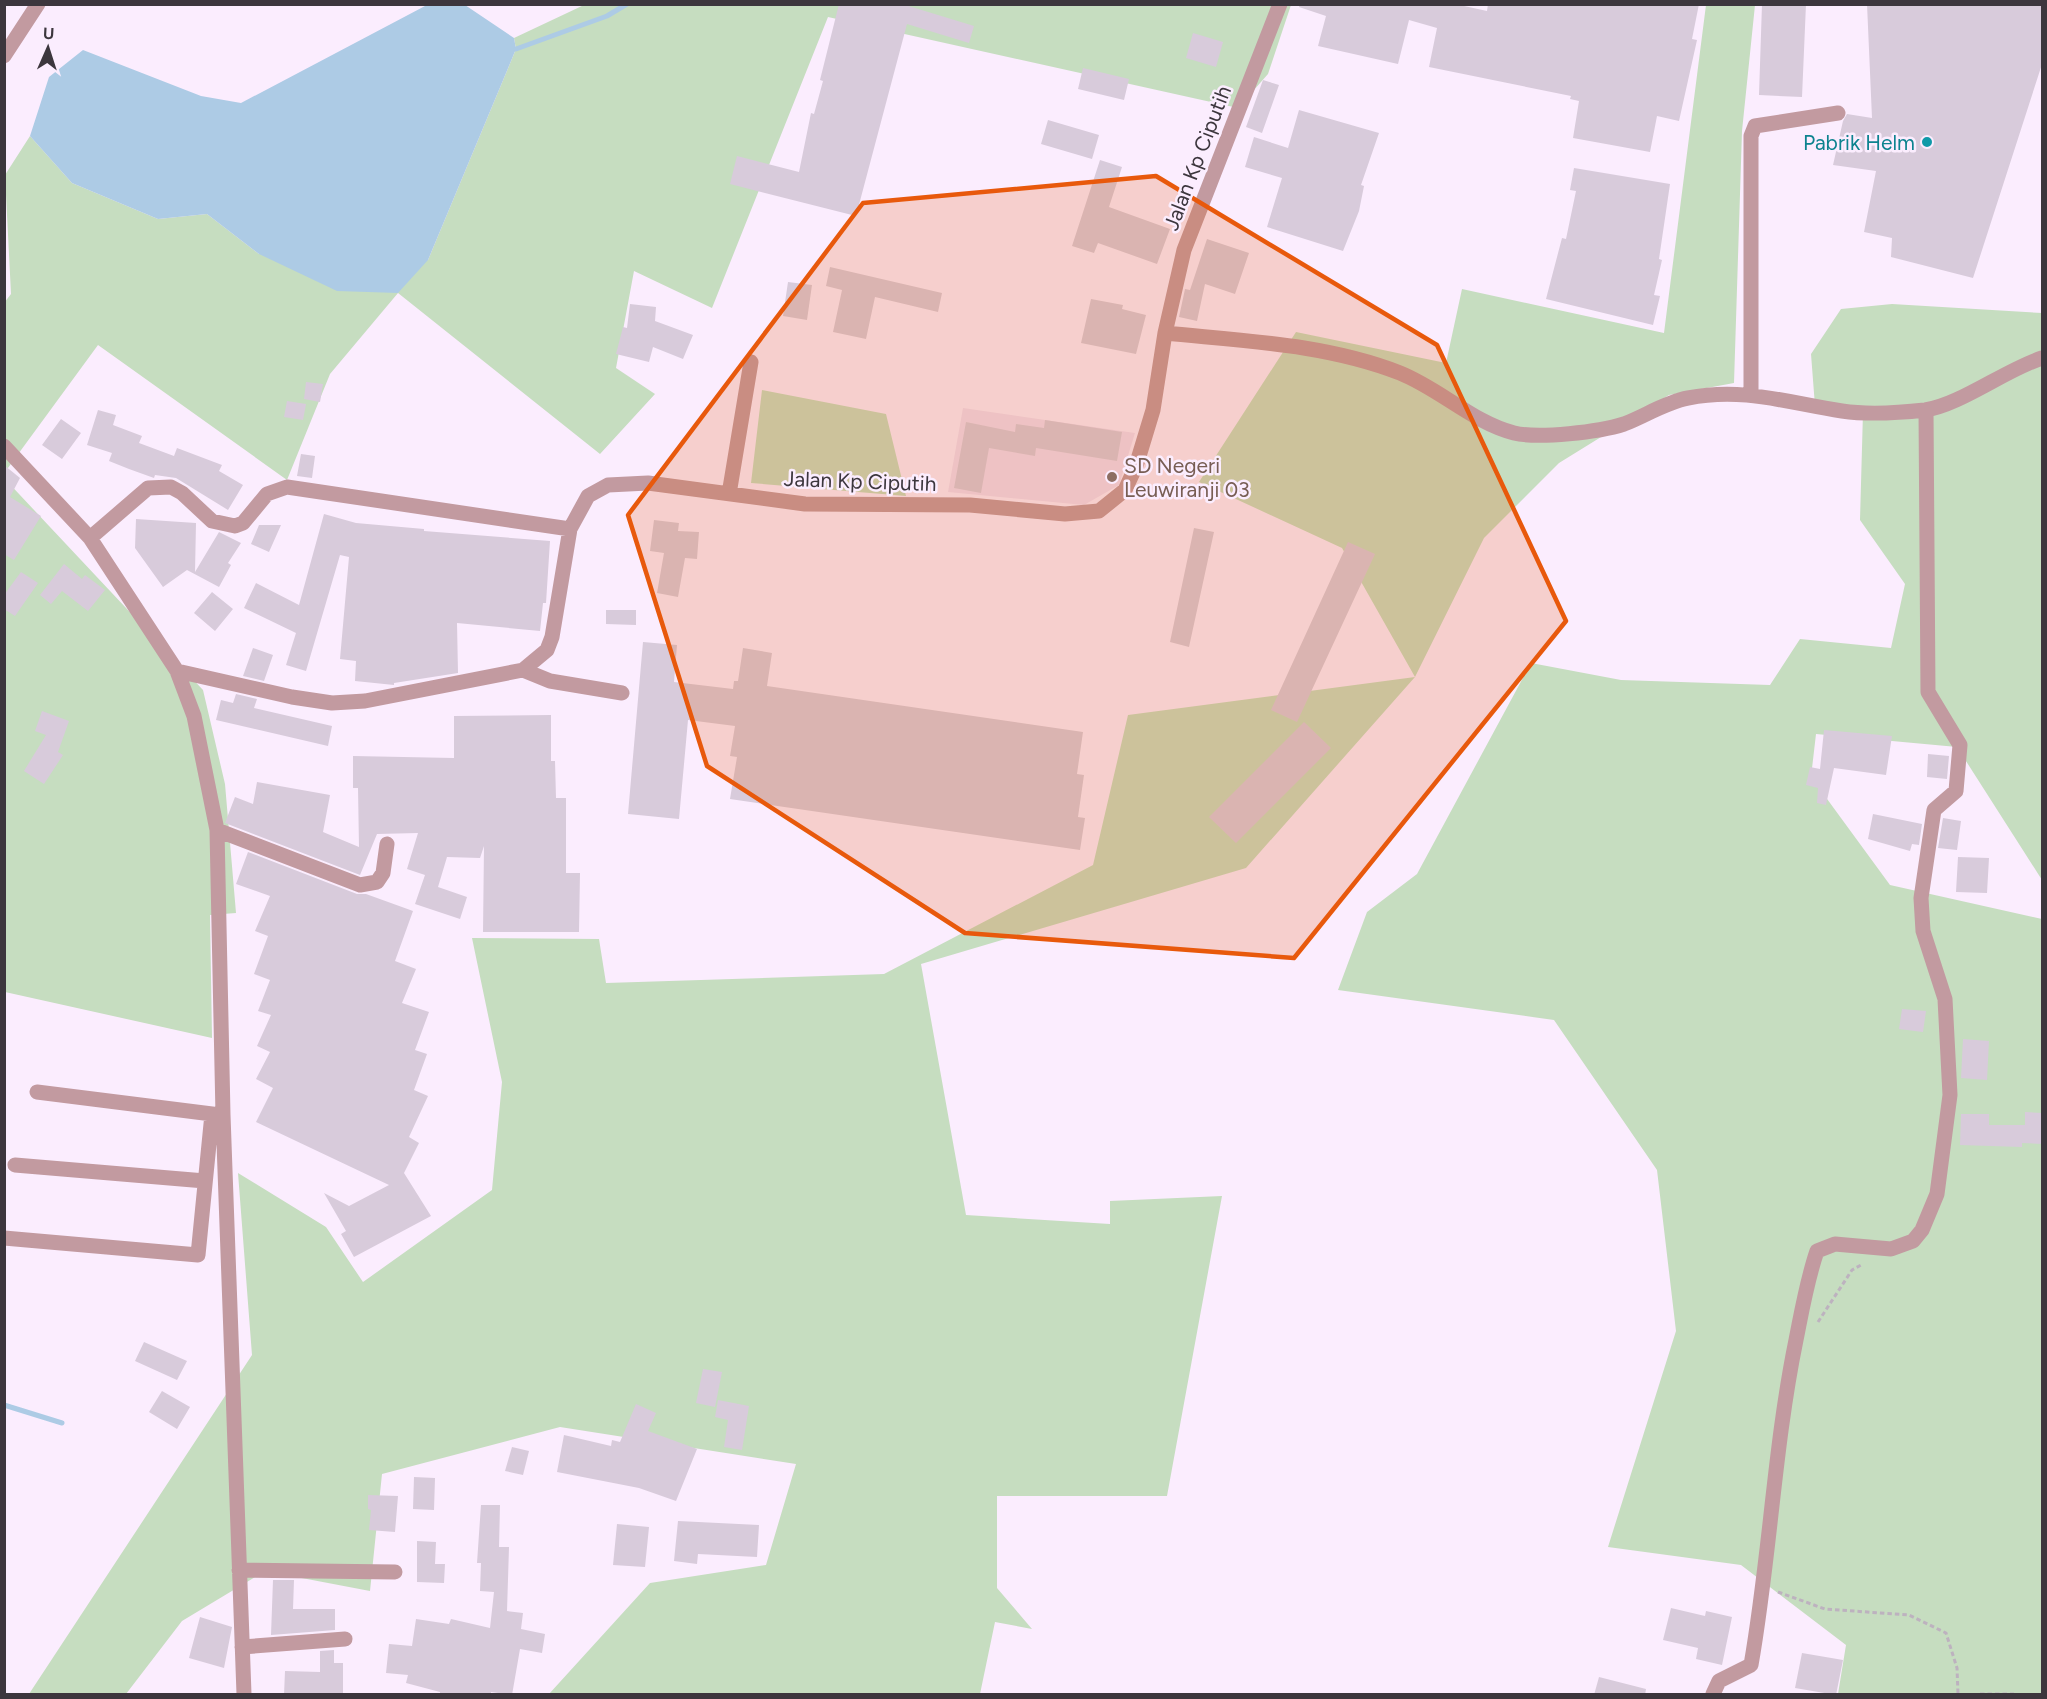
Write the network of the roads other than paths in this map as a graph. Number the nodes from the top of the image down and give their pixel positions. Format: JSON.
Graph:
{"nodes":[{"id":1,"x":38,"y":4,"type":"edge"},
{"id":2,"x":1280,"y":4,"type":"edge"},
{"id":3,"x":4,"y":56,"type":"edge"},
{"id":4,"x":1838,"y":113,"type":"dead end"},
{"id":5,"x":1165,"y":333,"type":"junction"},
{"id":6,"x":2043,"y":358,"type":"edge"},
{"id":7,"x":751,"y":362,"type":"dead end"},
{"id":8,"x":1751,"y":394,"type":"junction"},
{"id":9,"x":1926,"y":410,"type":"junction"},
{"id":10,"x":4,"y":446,"type":"edge"},
{"id":11,"x":729,"y":494,"type":"junction"},
{"id":12,"x":570,"y":529,"type":"junction"},
{"id":13,"x":90,"y":538,"type":"junction"},
{"id":14,"x":523,"y":670,"type":"junction"},
{"id":15,"x":177,"y":671,"type":"junction"},
{"id":16,"x":622,"y":693,"type":"dead end"},
{"id":17,"x":217,"y":830,"type":"junction"},
{"id":18,"x":387,"y":844,"type":"dead end"},
{"id":19,"x":37,"y":1092,"type":"dead end"},
{"id":20,"x":217,"y":1115,"type":"junction"},
{"id":21,"x":15,"y":1165,"type":"dead end"},
{"id":22,"x":205,"y":1181,"type":"junction"},
{"id":23,"x":4,"y":1238,"type":"edge"},
{"id":24,"x":239,"y":1570,"type":"junction"},
{"id":25,"x":394,"y":1572,"type":"dead end"},
{"id":26,"x":345,"y":1639,"type":"dead end"},
{"id":27,"x":242,"y":1647,"type":"junction"},
{"id":28,"x":244,"y":1695,"type":"edge"},
{"id":29,"x":1713,"y":1695,"type":"edge"}],
"edges":[{"from":1,"to":3,"type":"street"},
{"from":2,"to":5,"type":"street","name":"Jalan Kp Ciputih"},
{"from":4,"to":8,"type":"street"},
{"from":5,"to":8,"type":"street"},
{"from":5,"to":11,"type":"street","name":"Jalan Kp Ciputih"},
{"from":6,"to":9,"type":"street"},
{"from":7,"to":11,"type":"street"},
{"from":8,"to":9,"type":"street"},
{"from":9,"to":29,"type":"street"},
{"from":10,"to":13,"type":"street"},
{"from":11,"to":12,"type":"street","name":"Jalan Kp Ciputih"},
{"from":12,"to":13,"type":"street"},
{"from":12,"to":14,"type":"street","name":"Jalan Kp Ciputih"},
{"from":13,"to":15,"type":"street"},
{"from":14,"to":15,"type":"street","name":"Jalan Kp Ciputih"},
{"from":14,"to":16,"type":"street"},
{"from":15,"to":17,"type":"street"},
{"from":17,"to":18,"type":"street"},
{"from":17,"to":20,"type":"street"},
{"from":19,"to":20,"type":"street"},
{"from":20,"to":22,"type":"street"},
{"from":20,"to":24,"type":"street"},
{"from":21,"to":22,"type":"street"},
{"from":22,"to":23,"type":"street"},
{"from":24,"to":25,"type":"street"},
{"from":24,"to":27,"type":"street"},
{"from":26,"to":27,"type":"street"},
{"from":27,"to":28,"type":"street"}]}
